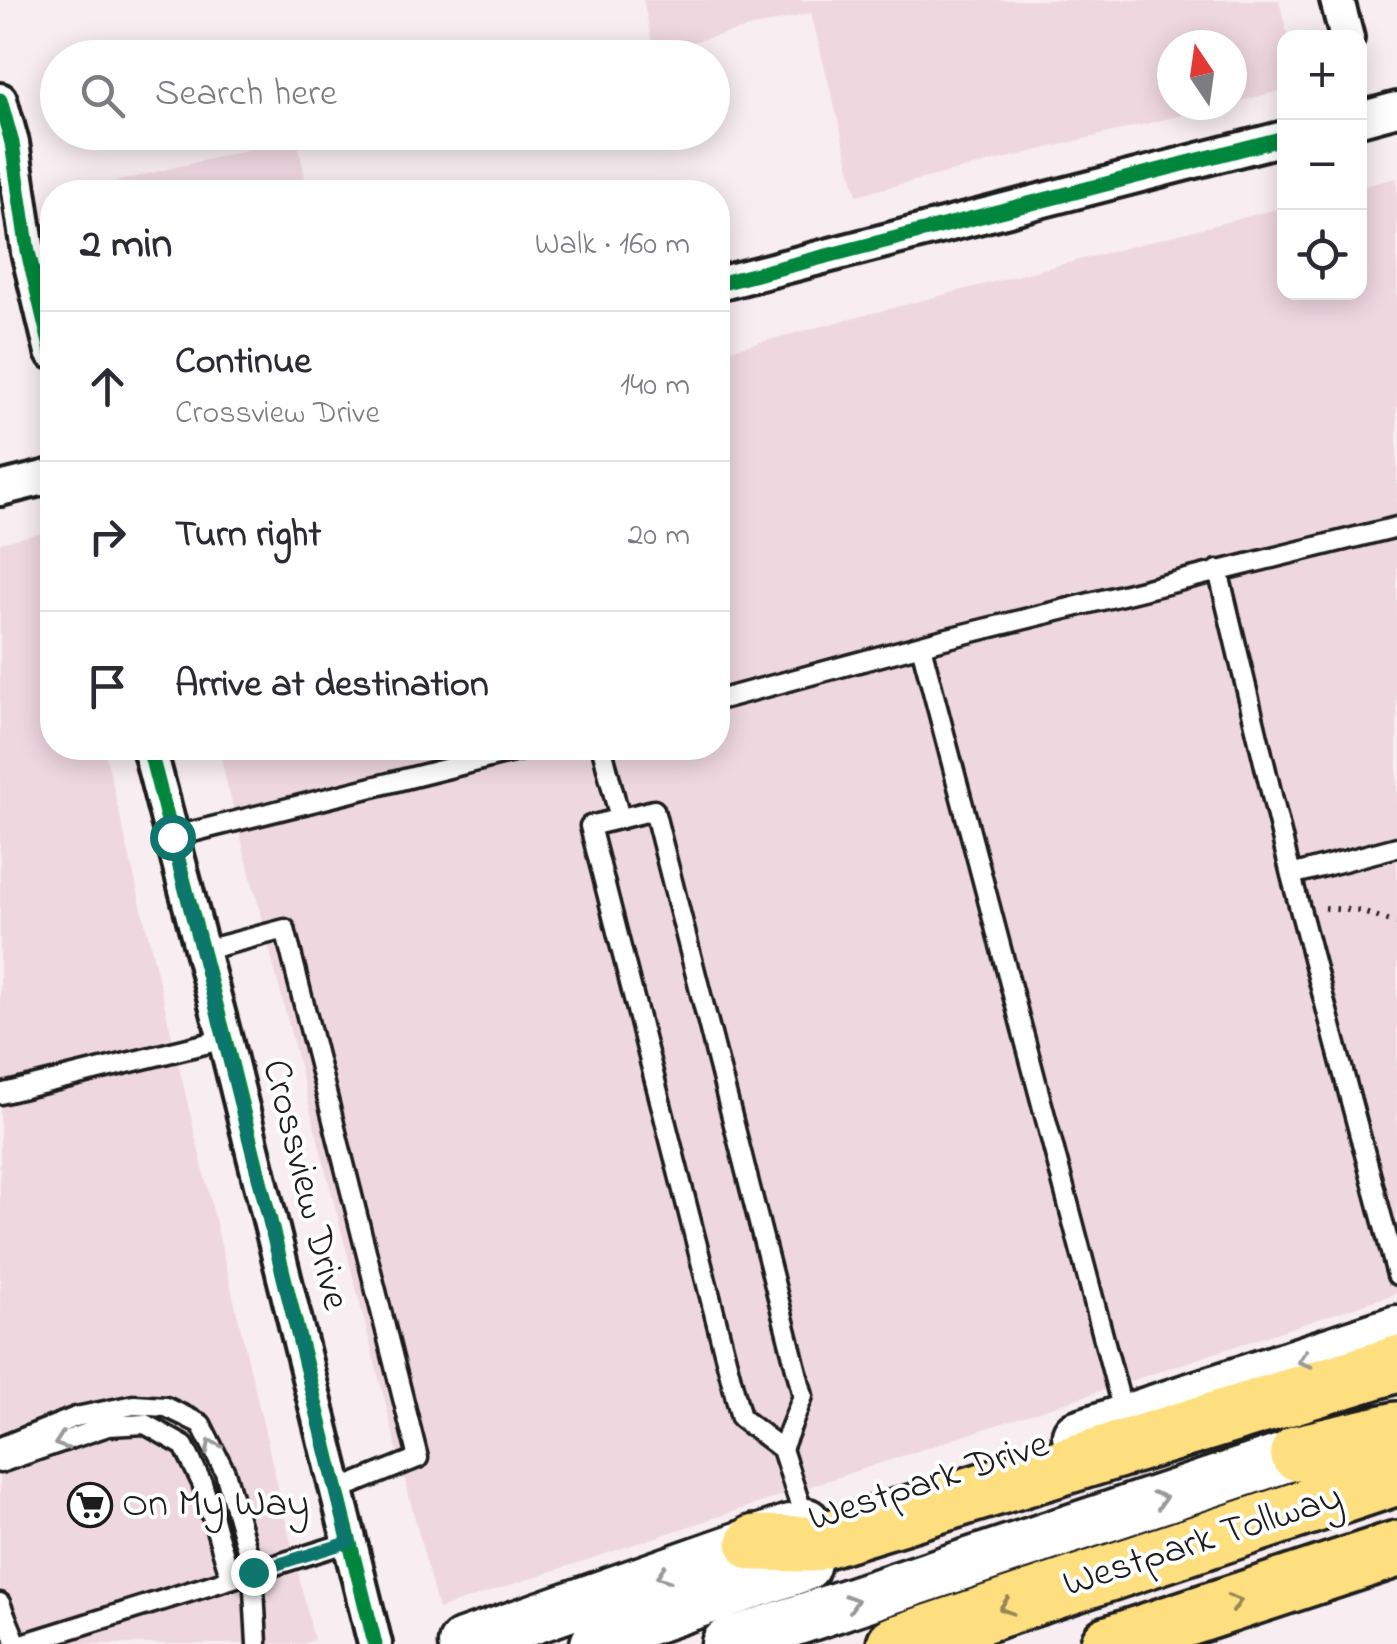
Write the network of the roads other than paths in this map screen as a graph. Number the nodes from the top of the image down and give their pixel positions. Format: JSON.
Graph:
{"nodes":[{"id":1,"x":1338,"y":0,"type":"edge"},
{"id":2,"x":1345,"y":30,"type":"edge"},
{"id":3,"x":0,"y":100,"type":"edge"},
{"id":4,"x":1277,"y":140,"type":"edge"},
{"id":5,"x":730,"y":281,"type":"edge"},
{"id":6,"x":40,"y":302,"type":"edge"},
{"id":7,"x":40,"y":479,"type":"edge"},
{"id":8,"x":0,"y":489,"type":"edge"},
{"id":9,"x":1397,"y":528,"type":"edge"},
{"id":10,"x":1218,"y":570,"type":"junction"},
{"id":11,"x":921,"y":646,"type":"junction"},
{"id":12,"x":730,"y":697,"type":"edge"},
{"id":13,"x":152,"y":760,"type":"edge"},
{"id":14,"x":481,"y":760,"type":"edge"},
{"id":15,"x":605,"y":760,"type":"edge"},
{"id":16,"x":620,"y":819,"type":"junction"},
{"id":17,"x":172,"y":837,"type":"junction"},
{"id":18,"x":1397,"y":847,"type":"edge"},
{"id":19,"x":1291,"y":875,"type":"junction"},
{"id":20,"x":201,"y":951,"type":"junction"},
{"id":21,"x":224,"y":1039,"type":"junction"},
{"id":22,"x":0,"y":1094,"type":"edge"},
{"id":23,"x":1397,"y":1275,"type":"edge"},
{"id":24,"x":1397,"y":1330,"type":"edge"},
{"id":25,"x":1397,"y":1364,"type":"edge"},
{"id":26,"x":1125,"y":1419,"type":"junction"},
{"id":27,"x":1397,"y":1421,"type":"edge"},
{"id":28,"x":1397,"y":1430,"type":"edge"},
{"id":29,"x":0,"y":1447,"type":"edge"},
{"id":30,"x":782,"y":1449,"type":"junction"},
{"id":31,"x":1298,"y":1454,"type":"junction"},
{"id":32,"x":0,"y":1463,"type":"edge"},
{"id":33,"x":1397,"y":1477,"type":"edge"},
{"id":34,"x":336,"y":1491,"type":"junction"},
{"id":35,"x":809,"y":1533,"type":"junction"},
{"id":36,"x":349,"y":1542,"type":"junction"},
{"id":37,"x":755,"y":1543,"type":"joint"},
{"id":38,"x":1397,"y":1549,"type":"edge"},
{"id":39,"x":253,"y":1572,"type":"junction"},
{"id":40,"x":231,"y":1579,"type":"junction"},
{"id":41,"x":0,"y":1602,"type":"edge"},
{"id":42,"x":19,"y":1644,"type":"edge"},
{"id":43,"x":257,"y":1644,"type":"edge"},
{"id":44,"x":375,"y":1644,"type":"edge"},
{"id":45,"x":463,"y":1644,"type":"edge"},
{"id":46,"x":595,"y":1644,"type":"edge"},
{"id":47,"x":726,"y":1644,"type":"edge"},
{"id":48,"x":895,"y":1644,"type":"edge"},
{"id":49,"x":1109,"y":1644,"type":"edge"}],
"edges":[{"from":1,"to":2,"type":"street"},
{"from":3,"to":6,"type":"street"},
{"from":4,"to":5,"type":"street"},
{"from":7,"to":8,"type":"street"},
{"from":9,"to":10,"type":"lane"},
{"from":10,"to":11,"type":"lane"},
{"from":10,"to":19,"type":"lane"},
{"from":11,"to":12,"type":"lane"},
{"from":11,"to":26,"type":"lane"},
{"from":13,"to":17,"type":"street","name":"Crossview Drive"},
{"from":14,"to":17,"type":"lane"},
{"from":15,"to":16,"type":"lane"},
{"from":16,"to":30,"type":"lane"},
{"from":16,"to":30,"type":"lane"},
{"from":17,"to":20,"type":"street","name":"Crossview Drive"},
{"from":18,"to":19,"type":"lane"},
{"from":19,"to":23,"type":"lane"},
{"from":20,"to":21,"type":"street","name":"Crossview Drive"},
{"from":20,"to":34,"type":"lane"},
{"from":21,"to":22,"type":"lane"},
{"from":21,"to":34,"type":"street","name":"Crossview Drive"},
{"from":24,"to":26,"type":"main road","name":"Westpark Drive","one_way":true},
{"from":25,"to":35,"type":"highway"},
{"from":26,"to":35,"type":"main road","name":"Westpark Drive"},
{"from":27,"to":31,"type":"main road"},
{"from":28,"to":31,"type":"highway"},
{"from":39,"to":29,"type":"lane","one_way":true},
{"from":30,"to":35,"type":"lane"},
{"from":47,"to":31,"type":"main road","one_way":true},
{"from":40,"to":32,"type":"lane","one_way":true},
{"from":33,"to":48,"type":"highway","name":"Westpark Tollway","one_way":true},
{"from":34,"to":36,"type":"street","name":"Crossview Drive"},
{"from":35,"to":37,"type":"highway"},
{"from":35,"to":46,"type":"main road"},
{"from":36,"to":39,"type":"lane"},
{"from":36,"to":44,"type":"street","name":"Crossview Drive"},
{"from":37,"to":45,"type":"main road","name":"Westpark Drive","one_way":true},
{"from":49,"to":38,"type":"highway","name":"Westpark Tollway","one_way":true},
{"from":39,"to":40,"type":"lane"},
{"from":39,"to":43,"type":"lane"},
{"from":40,"to":42,"type":"lane"},
{"from":41,"to":42,"type":"lane"}]}
